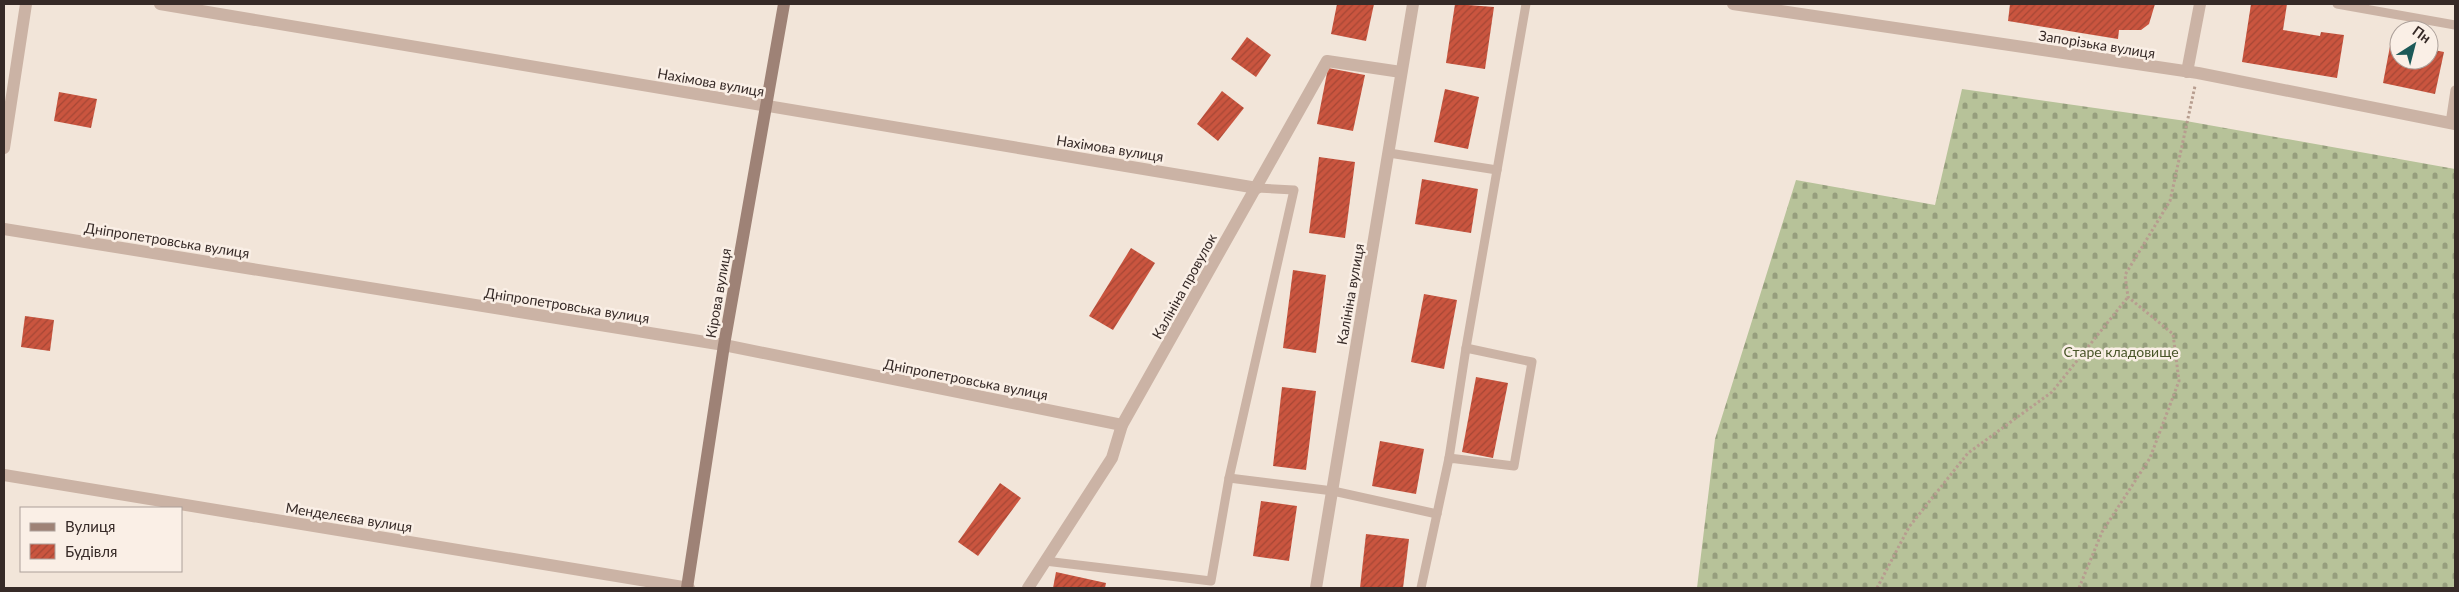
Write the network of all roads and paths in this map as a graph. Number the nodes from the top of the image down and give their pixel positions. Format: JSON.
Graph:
{"nodes":[{"id":1,"x":26,"y":4,"type":"edge"},
{"id":2,"x":160,"y":4,"type":"edge"},
{"id":3,"x":784,"y":4,"type":"edge"},
{"id":4,"x":1413,"y":4,"type":"edge"},
{"id":5,"x":1526,"y":4,"type":"edge"},
{"id":6,"x":1733,"y":4,"type":"edge"},
{"id":7,"x":2200,"y":4,"type":"edge"},
{"id":8,"x":2338,"y":4,"type":"edge"},
{"id":9,"x":2455,"y":25,"type":"edge"},
{"id":10,"x":1401,"y":72,"type":"junction"},
{"id":11,"x":2192,"y":73,"type":"junction"},
{"id":12,"x":2455,"y":90,"type":"edge"},
{"id":13,"x":767,"y":107,"type":"junction"},
{"id":14,"x":2453,"y":124,"type":"edge"},
{"id":15,"x":4,"y":148,"type":"edge"},
{"id":16,"x":1389,"y":153,"type":"junction"},
{"id":17,"x":1497,"y":170,"type":"junction"},
{"id":18,"x":1257,"y":188,"type":"junction"},
{"id":19,"x":4,"y":228,"type":"edge"},
{"id":20,"x":2128,"y":297,"type":"junction"},
{"id":21,"x":724,"y":345,"type":"junction"},
{"id":22,"x":1466,"y":348,"type":"junction"},
{"id":23,"x":1122,"y":425,"type":"junction"},
{"id":24,"x":1449,"y":458,"type":"junction"},
{"id":25,"x":4,"y":475,"type":"edge"},
{"id":26,"x":1229,"y":478,"type":"junction"},
{"id":27,"x":1332,"y":491,"type":"junction"},
{"id":28,"x":1437,"y":514,"type":"junction"},
{"id":29,"x":1046,"y":561,"type":"junction"},
{"id":30,"x":688,"y":588,"type":"edge"},
{"id":31,"x":1028,"y":588,"type":"edge"},
{"id":32,"x":1316,"y":588,"type":"edge"},
{"id":33,"x":1421,"y":588,"type":"edge"},
{"id":34,"x":1877,"y":588,"type":"edge"},
{"id":35,"x":2080,"y":588,"type":"edge"}],
"edges":[{"from":1,"to":15,"type":"street"},
{"from":2,"to":13,"type":"street","name":"Нахімова вулиця"},
{"from":3,"to":13,"type":"main road","name":"Кірова вулиця"},
{"from":4,"to":10,"type":"street","name":"Калініна вулиця"},
{"from":5,"to":17,"type":"lane"},
{"from":6,"to":11,"type":"street","name":"Запорізька вулиця"},
{"from":7,"to":11,"type":"street"},
{"from":8,"to":9,"type":"lane"},
{"from":10,"to":16,"type":"street","name":"Калініна вулиця"},
{"from":10,"to":18,"type":"street","name":"Калініна провулок"},
{"from":11,"to":14,"type":"street","name":"Запорізька вулиця"},
{"from":11,"to":20,"type":"path"},
{"from":12,"to":14,"type":"lane"},
{"from":13,"to":18,"type":"street","name":"Нахімова вулиця"},
{"from":13,"to":21,"type":"main road","name":"Кірова вулиця"},
{"from":16,"to":17,"type":"lane"},
{"from":16,"to":27,"type":"street","name":"Калініна вулиця"},
{"from":17,"to":22,"type":"lane"},
{"from":18,"to":23,"type":"street","name":"Калініна провулок"},
{"from":18,"to":26,"type":"lane"},
{"from":19,"to":21,"type":"street","name":"Дніпропетровська вулиця"},
{"from":20,"to":34,"type":"path"},
{"from":20,"to":35,"type":"path"},
{"from":21,"to":23,"type":"street","name":"Дніпропетровська вулиця"},
{"from":21,"to":30,"type":"main road","name":"Кірова вулиця"},
{"from":22,"to":24,"type":"lane"},
{"from":22,"to":24,"type":"lane"},
{"from":23,"to":29,"type":"street","name":"Калініна провулок"},
{"from":24,"to":28,"type":"lane"},
{"from":25,"to":30,"type":"street","name":"Менделєєва вулиця"},
{"from":26,"to":27,"type":"lane"},
{"from":26,"to":29,"type":"lane"},
{"from":27,"to":28,"type":"lane"},
{"from":27,"to":32,"type":"street","name":"Калініна вулиця"},
{"from":28,"to":33,"type":"lane"},
{"from":29,"to":31,"type":"street","name":"Калініна провулок"}]}
